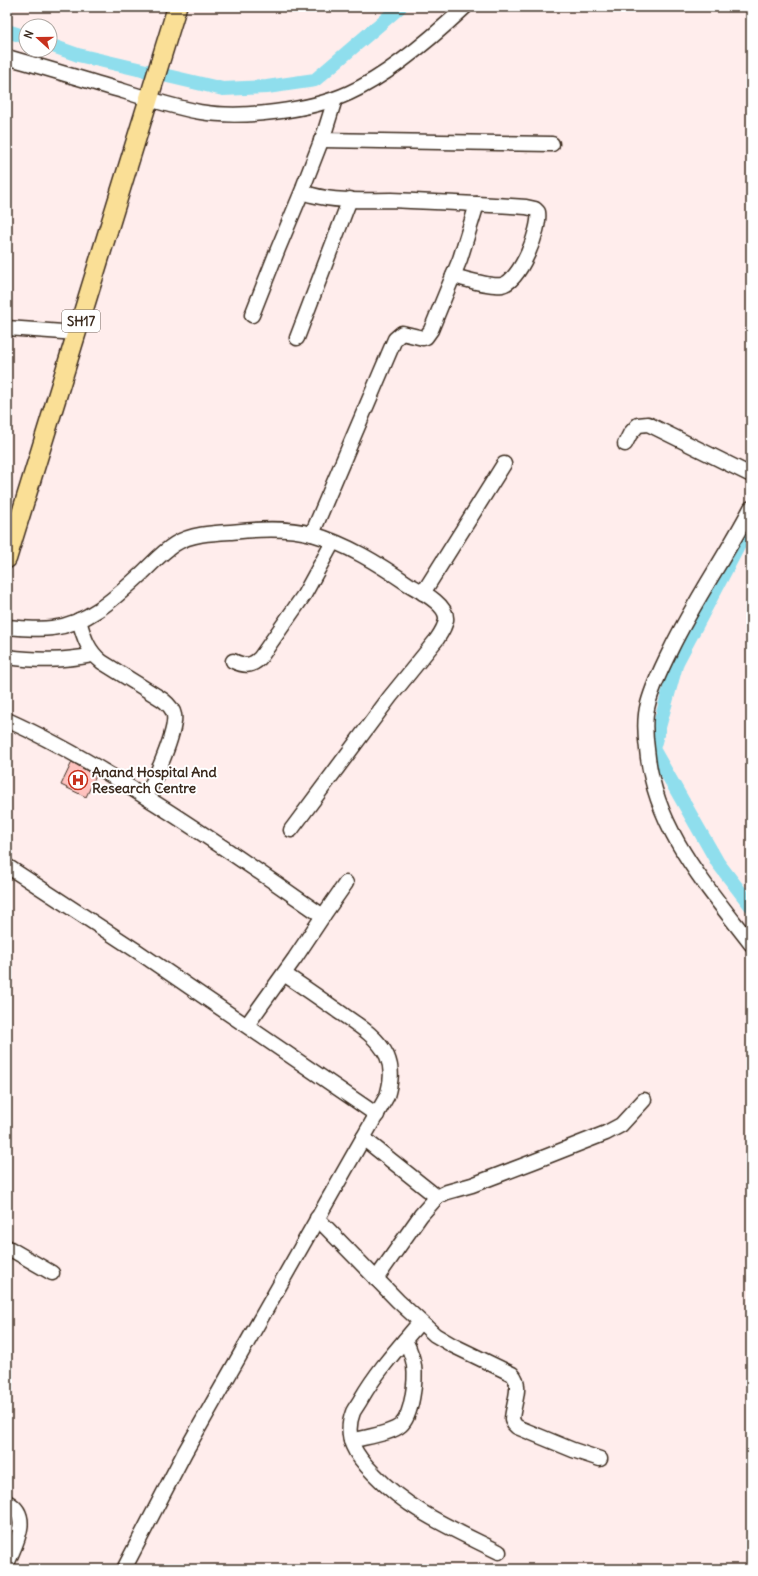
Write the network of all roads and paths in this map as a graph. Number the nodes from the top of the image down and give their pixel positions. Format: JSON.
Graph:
{"nodes":[{"id":1,"x":177,"y":7,"type":"edge"},
{"id":2,"x":465,"y":7,"type":"edge"},
{"id":3,"x":7,"y":57,"type":"edge"},
{"id":4,"x":152,"y":91,"type":"junction"},
{"id":5,"x":335,"y":99,"type":"junction"},
{"id":6,"x":321,"y":140,"type":"junction"},
{"id":7,"x":552,"y":144,"type":"dead end"},
{"id":8,"x":303,"y":190,"type":"junction"},
{"id":9,"x":350,"y":199,"type":"junction"},
{"id":10,"x":476,"y":204,"type":"junction"},
{"id":11,"x":453,"y":276,"type":"junction"},
{"id":12,"x":252,"y":315,"type":"dead end"},
{"id":13,"x":7,"y":328,"type":"edge"},
{"id":14,"x":77,"y":333,"type":"junction"},
{"id":15,"x":297,"y":338,"type":"dead end"},
{"id":16,"x":625,"y":444,"type":"dead end"},
{"id":17,"x":504,"y":464,"type":"dead end"},
{"id":18,"x":751,"y":475,"type":"edge"},
{"id":19,"x":751,"y":508,"type":"edge"},
{"id":20,"x":312,"y":534,"type":"junction"},
{"id":21,"x":333,"y":542,"type":"junction"},
{"id":22,"x":7,"y":559,"type":"edge"},
{"id":23,"x":423,"y":593,"type":"junction"},
{"id":24,"x":79,"y":620,"type":"junction"},
{"id":25,"x":7,"y":627,"type":"edge"},
{"id":26,"x":93,"y":655,"type":"junction"},
{"id":27,"x":7,"y":656,"type":"edge"},
{"id":28,"x":233,"y":661,"type":"dead end"},
{"id":29,"x":7,"y":720,"type":"edge"},
{"id":30,"x":146,"y":797,"type":"junction"},
{"id":31,"x":291,"y":830,"type":"dead end"},
{"id":32,"x":7,"y":866,"type":"edge"},
{"id":33,"x":346,"y":883,"type":"dead end"},
{"id":34,"x":323,"y":916,"type":"junction"},
{"id":35,"x":751,"y":944,"type":"edge"},
{"id":36,"x":284,"y":974,"type":"junction"},
{"id":37,"x":247,"y":1025,"type":"junction"},
{"id":38,"x":644,"y":1100,"type":"dead end"},
{"id":39,"x":377,"y":1115,"type":"junction"},
{"id":40,"x":363,"y":1138,"type":"junction"},
{"id":41,"x":437,"y":1197,"type":"junction"},
{"id":42,"x":317,"y":1218,"type":"junction"},
{"id":43,"x":7,"y":1247,"type":"edge"},
{"id":44,"x":52,"y":1272,"type":"dead end"},
{"id":45,"x":376,"y":1279,"type":"junction"},
{"id":46,"x":420,"y":1322,"type":"junction"},
{"id":47,"x":405,"y":1340,"type":"junction"},
{"id":48,"x":351,"y":1441,"type":"junction"},
{"id":49,"x":600,"y":1459,"type":"dead end"},
{"id":50,"x":7,"y":1502,"type":"edge"},
{"id":51,"x":499,"y":1552,"type":"dead end"},
{"id":52,"x":7,"y":1564,"type":"edge"},
{"id":53,"x":124,"y":1569,"type":"edge"}],
"edges":[{"from":1,"to":4,"type":"main road","number":"SH17"},
{"from":2,"to":5,"type":"street"},
{"from":3,"to":4,"type":"street"},
{"from":4,"to":5,"type":"street"},
{"from":4,"to":14,"type":"main road","number":"SH17"},
{"from":5,"to":6,"type":"street"},
{"from":6,"to":7,"type":"street"},
{"from":6,"to":8,"type":"street"},
{"from":8,"to":9,"type":"street"},
{"from":8,"to":12,"type":"street"},
{"from":9,"to":10,"type":"street"},
{"from":9,"to":15,"type":"street"},
{"from":10,"to":11,"type":"street"},
{"from":10,"to":11,"type":"street"},
{"from":11,"to":20,"type":"street"},
{"from":13,"to":14,"type":"street"},
{"from":14,"to":22,"type":"main road","number":"SH17"},
{"from":16,"to":18,"type":"street"},
{"from":17,"to":23,"type":"street"},
{"from":19,"to":35,"type":"street"},
{"from":20,"to":21,"type":"street"},
{"from":20,"to":24,"type":"street"},
{"from":21,"to":23,"type":"street"},
{"from":21,"to":28,"type":"street"},
{"from":23,"to":31,"type":"street"},
{"from":24,"to":25,"type":"street"},
{"from":24,"to":26,"type":"street"},
{"from":26,"to":27,"type":"street"},
{"from":26,"to":30,"type":"street"},
{"from":29,"to":30,"type":"street"},
{"from":30,"to":34,"type":"street"},
{"from":32,"to":37,"type":"street"},
{"from":33,"to":34,"type":"street"},
{"from":34,"to":36,"type":"street"},
{"from":36,"to":37,"type":"street"},
{"from":36,"to":39,"type":"street"},
{"from":37,"to":39,"type":"street"},
{"from":38,"to":41,"type":"street"},
{"from":39,"to":40,"type":"street"},
{"from":40,"to":41,"type":"street"},
{"from":40,"to":42,"type":"street"},
{"from":41,"to":45,"type":"street"},
{"from":42,"to":45,"type":"street"},
{"from":42,"to":53,"type":"street"},
{"from":43,"to":44,"type":"street"},
{"from":45,"to":46,"type":"street"},
{"from":46,"to":47,"type":"street"},
{"from":46,"to":49,"type":"street"},
{"from":47,"to":48,"type":"street"},
{"from":47,"to":48,"type":"street"},
{"from":48,"to":51,"type":"street"},
{"from":50,"to":52,"type":"street"}]}
